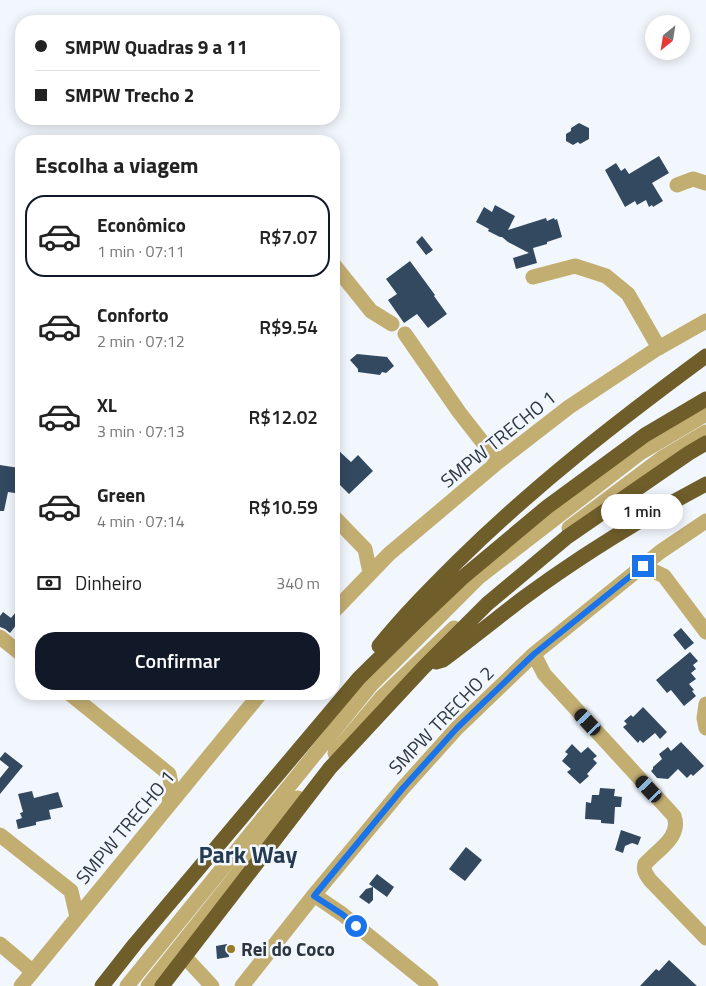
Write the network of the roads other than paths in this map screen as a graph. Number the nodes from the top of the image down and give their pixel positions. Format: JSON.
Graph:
{"nodes":[{"id":1,"x":706,"y":183,"type":"edge"},
{"id":2,"x":677,"y":185,"type":"dead end"},
{"id":3,"x":340,"y":273,"type":"edge"},
{"id":4,"x":533,"y":277,"type":"dead end"},
{"id":5,"x":706,"y":321,"type":"edge"},
{"id":6,"x":659,"y":348,"type":"junction"},
{"id":7,"x":706,"y":356,"type":"edge"},
{"id":8,"x":706,"y":399,"type":"edge"},
{"id":9,"x":706,"y":414,"type":"edge"},
{"id":10,"x":706,"y":432,"type":"edge"},
{"id":11,"x":706,"y":443,"type":"edge"},
{"id":12,"x":498,"y":462,"type":"junction"},
{"id":13,"x":706,"y":484,"type":"edge"},
{"id":14,"x":706,"y":522,"type":"edge"},
{"id":15,"x":340,"y":523,"type":"edge"},
{"id":16,"x":365,"y":549,"type":"junction"},
{"id":17,"x":660,"y":552,"type":"junction"},
{"id":18,"x":389,"y":554,"type":"junction"},
{"id":19,"x":643,"y":566,"type":"junction"},
{"id":20,"x":370,"y":574,"type":"junction"},
{"id":21,"x":664,"y":576,"type":"junction"},
{"id":22,"x":340,"y":605,"type":"edge"},
{"id":23,"x":706,"y":632,"type":"edge"},
{"id":24,"x":0,"y":637,"type":"edge"},
{"id":25,"x":15,"y":649,"type":"edge"},
{"id":26,"x":534,"y":654,"type":"junction"},
{"id":27,"x":521,"y":666,"type":"junction"},
{"id":28,"x":423,"y":668,"type":"junction"},
{"id":29,"x":544,"y":674,"type":"junction"},
{"id":30,"x":359,"y":678,"type":"junction"},
{"id":31,"x":77,"y":700,"type":"edge"},
{"id":32,"x":255,"y":700,"type":"edge"},
{"id":33,"x":706,"y":704,"type":"edge"},
{"id":34,"x":706,"y":728,"type":"edge"},
{"id":35,"x":198,"y":770,"type":"junction"},
{"id":36,"x":169,"y":774,"type":"junction"},
{"id":37,"x":168,"y":806,"type":"junction"},
{"id":38,"x":0,"y":835,"type":"edge"},
{"id":39,"x":71,"y":891,"type":"junction"},
{"id":40,"x":97,"y":892,"type":"junction"},
{"id":41,"x":314,"y":896,"type":"junction"},
{"id":42,"x":77,"y":917,"type":"junction"},
{"id":43,"x":706,"y":938,"type":"edge"},
{"id":44,"x":0,"y":944,"type":"edge"},
{"id":45,"x":185,"y":957,"type":"junction"},
{"id":46,"x":32,"y":971,"type":"junction"},
{"id":47,"x":243,"y":985,"type":"edge"},
{"id":48,"x":21,"y":986,"type":"edge"},
{"id":49,"x":102,"y":986,"type":"edge"},
{"id":50,"x":126,"y":986,"type":"edge"},
{"id":51,"x":148,"y":986,"type":"edge"},
{"id":52,"x":162,"y":986,"type":"edge"},
{"id":53,"x":212,"y":986,"type":"edge"},
{"id":54,"x":431,"y":986,"type":"edge"}],
"edges":[{"from":1,"to":2,"type":"street"},
{"from":3,"to":12,"type":"street"},
{"from":4,"to":6,"type":"street"},
{"from":5,"to":6,"type":"street","name":"SMPW TRECHO 1"},
{"from":6,"to":12,"type":"street","name":"SMPW TRECHO 1"},
{"from":7,"to":30,"type":"highway"},
{"from":8,"to":30,"type":"highway"},
{"from":9,"to":50,"type":"street"},
{"from":10,"to":51,"type":"street"},
{"from":11,"to":28,"type":"highway"},
{"from":12,"to":18,"type":"street","name":"SMPW TRECHO 1"},
{"from":13,"to":28,"type":"highway"},
{"from":14,"to":17,"type":"street","name":"SMPW TRECHO 2"},
{"from":15,"to":16,"type":"street"},
{"from":16,"to":18,"type":"street"},
{"from":16,"to":20,"type":"street"},
{"from":17,"to":19,"type":"street","name":"SMPW TRECHO 2"},
{"from":17,"to":21,"type":"street"},
{"from":18,"to":20,"type":"street","name":"SMPW TRECHO 1"},
{"from":19,"to":21,"type":"street"},
{"from":19,"to":26,"type":"street","name":"SMPW TRECHO 2"},
{"from":20,"to":22,"type":"street","name":"SMPW TRECHO 1"},
{"from":21,"to":23,"type":"street"},
{"from":24,"to":25,"type":"street"},
{"from":26,"to":27,"type":"street","name":"SMPW TRECHO 2"},
{"from":26,"to":29,"type":"street"},
{"from":27,"to":29,"type":"street"},
{"from":27,"to":41,"type":"street","name":"SMPW TRECHO 2"},
{"from":28,"to":45,"type":"highway"},
{"from":29,"to":43,"type":"street"},
{"from":30,"to":49,"type":"highway"},
{"from":31,"to":36,"type":"street"},
{"from":32,"to":35,"type":"street","name":"SMPW TRECHO 1"},
{"from":33,"to":34,"type":"street"},
{"from":35,"to":36,"type":"street"},
{"from":35,"to":37,"type":"street","name":"SMPW TRECHO 1"},
{"from":36,"to":37,"type":"street"},
{"from":37,"to":40,"type":"street","name":"SMPW TRECHO 1"},
{"from":38,"to":39,"type":"street"},
{"from":39,"to":40,"type":"street"},
{"from":39,"to":42,"type":"street"},
{"from":40,"to":42,"type":"street","name":"SMPW TRECHO 1"},
{"from":41,"to":47,"type":"street","name":"SMPW TRECHO 2"},
{"from":41,"to":54,"type":"street"},
{"from":42,"to":46,"type":"street","name":"SMPW TRECHO 1"},
{"from":44,"to":46,"type":"street"},
{"from":45,"to":52,"type":"highway"},
{"from":45,"to":53,"type":"street"},
{"from":46,"to":48,"type":"street","name":"SMPW TRECHO 1"}]}
